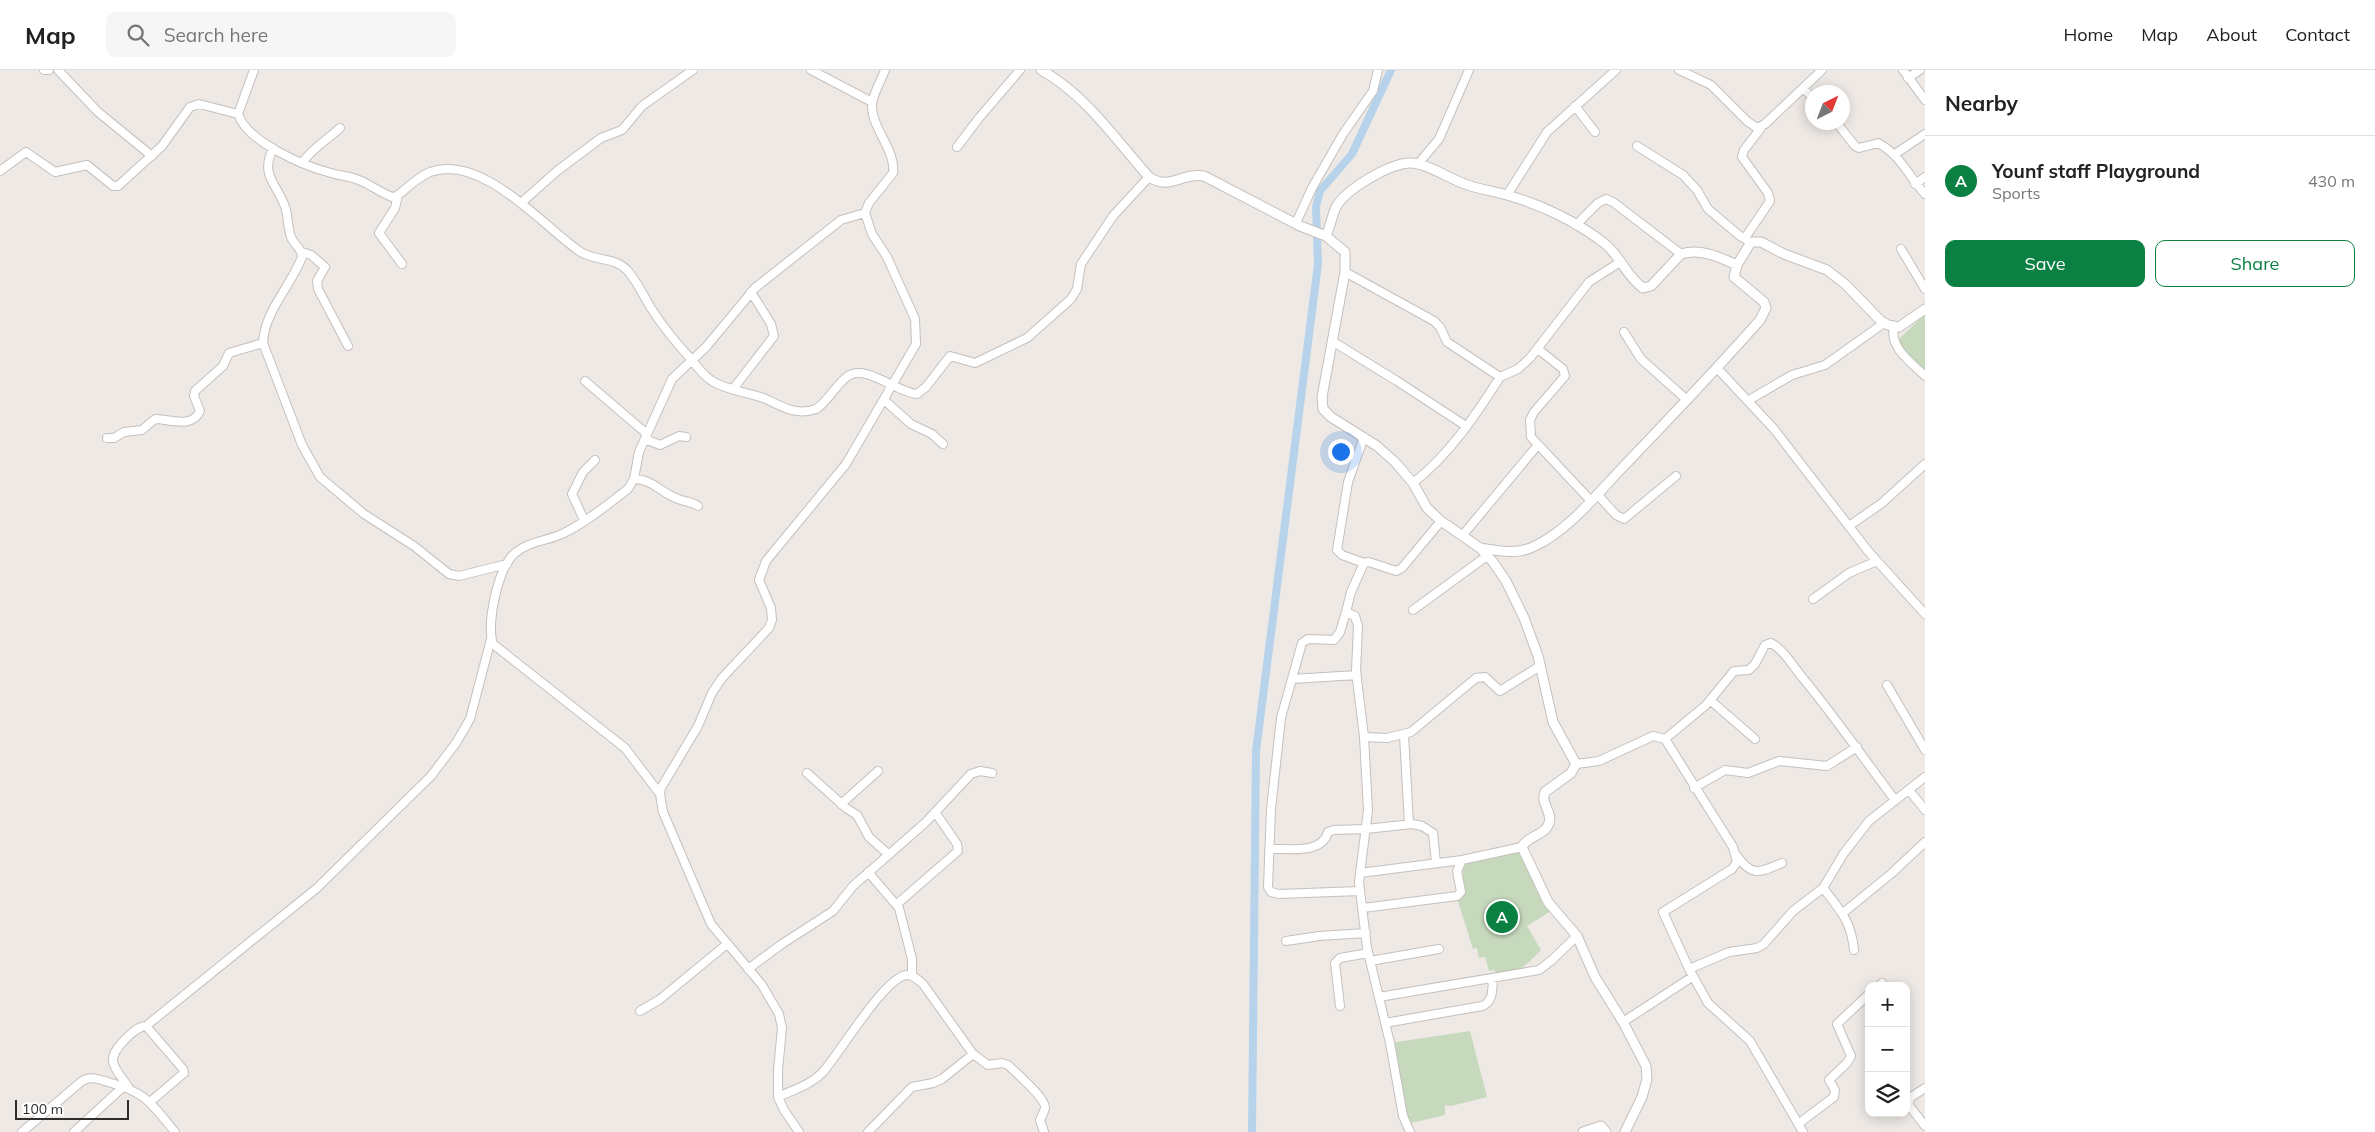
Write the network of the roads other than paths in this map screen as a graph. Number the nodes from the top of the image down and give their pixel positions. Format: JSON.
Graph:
{"nodes":[{"id":1,"x":44,"y":70,"type":"edge"},
{"id":2,"x":49,"y":70,"type":"edge"},
{"id":3,"x":58,"y":70,"type":"edge"},
{"id":4,"x":254,"y":70,"type":"edge"},
{"id":5,"x":694,"y":70,"type":"edge"},
{"id":6,"x":811,"y":70,"type":"edge"},
{"id":7,"x":885,"y":70,"type":"edge"},
{"id":8,"x":1020,"y":70,"type":"edge"},
{"id":9,"x":1041,"y":70,"type":"edge"},
{"id":10,"x":1378,"y":70,"type":"edge"},
{"id":11,"x":1469,"y":70,"type":"edge"},
{"id":12,"x":1616,"y":70,"type":"edge"},
{"id":13,"x":1678,"y":70,"type":"edge"},
{"id":14,"x":1822,"y":70,"type":"edge"},
{"id":15,"x":1903,"y":70,"type":"edge"},
{"id":16,"x":1920,"y":70,"type":"edge"},
{"id":17,"x":1908,"y":78,"type":"junction"},
{"id":18,"x":1804,"y":89,"type":"joint"},
{"id":19,"x":1925,"y":100,"type":"edge"},
{"id":20,"x":872,"y":102,"type":"junction"},
{"id":21,"x":1575,"y":106,"type":"junction"},
{"id":22,"x":238,"y":114,"type":"junction"},
{"id":23,"x":340,"y":128,"type":"dead end"},
{"id":24,"x":1761,"y":128,"type":"junction"},
{"id":25,"x":1842,"y":130,"type":"edge"},
{"id":26,"x":1595,"y":132,"type":"dead end"},
{"id":27,"x":1925,"y":134,"type":"edge"},
{"id":28,"x":1637,"y":146,"type":"dead end"},
{"id":29,"x":957,"y":147,"type":"dead end"},
{"id":30,"x":273,"y":148,"type":"junction"},
{"id":31,"x":1895,"y":154,"type":"junction"},
{"id":32,"x":152,"y":156,"type":"junction"},
{"id":33,"x":303,"y":162,"type":"junction"},
{"id":34,"x":1418,"y":164,"type":"junction"},
{"id":35,"x":0,"y":171,"type":"edge"},
{"id":36,"x":1149,"y":177,"type":"junction"},
{"id":37,"x":1925,"y":177,"type":"edge"},
{"id":38,"x":1915,"y":184,"type":"junction"},
{"id":39,"x":1925,"y":194,"type":"edge"},
{"id":40,"x":398,"y":195,"type":"junction"},
{"id":41,"x":1507,"y":195,"type":"junction"},
{"id":42,"x":521,"y":203,"type":"junction"},
{"id":43,"x":865,"y":212,"type":"junction"},
{"id":44,"x":1298,"y":225,"type":"junction"},
{"id":45,"x":1576,"y":225,"type":"junction"},
{"id":46,"x":1323,"y":235,"type":"junction"},
{"id":47,"x":1748,"y":240,"type":"junction"},
{"id":48,"x":1901,"y":248,"type":"dead end"},
{"id":49,"x":302,"y":252,"type":"junction"},
{"id":50,"x":1682,"y":254,"type":"junction"},
{"id":51,"x":1620,"y":262,"type":"junction"},
{"id":52,"x":402,"y":264,"type":"dead end"},
{"id":53,"x":1737,"y":265,"type":"junction"},
{"id":54,"x":1345,"y":272,"type":"junction"},
{"id":55,"x":1925,"y":289,"type":"edge"},
{"id":56,"x":751,"y":292,"type":"junction"},
{"id":57,"x":1925,"y":308,"type":"edge"},
{"id":58,"x":1884,"y":323,"type":"junction"},
{"id":59,"x":1894,"y":327,"type":"junction"},
{"id":60,"x":1624,"y":332,"type":"dead end"},
{"id":61,"x":1332,"y":341,"type":"junction"},
{"id":62,"x":263,"y":343,"type":"junction"},
{"id":63,"x":348,"y":346,"type":"dead end"},
{"id":64,"x":1538,"y":349,"type":"junction"},
{"id":65,"x":691,"y":360,"type":"junction"},
{"id":66,"x":1717,"y":368,"type":"junction"},
{"id":67,"x":1925,"y":376,"type":"edge"},
{"id":68,"x":1500,"y":377,"type":"junction"},
{"id":69,"x":585,"y":381,"type":"dead end"},
{"id":70,"x":893,"y":386,"type":"junction"},
{"id":71,"x":733,"y":389,"type":"junction"},
{"id":72,"x":884,"y":400,"type":"junction"},
{"id":73,"x":1687,"y":400,"type":"junction"},
{"id":74,"x":1749,"y":400,"type":"junction"},
{"id":75,"x":1466,"y":426,"type":"junction"},
{"id":76,"x":646,"y":436,"type":"junction"},
{"id":77,"x":686,"y":437,"type":"dead end"},
{"id":78,"x":107,"y":438,"type":"dead end"},
{"id":79,"x":1364,"y":438,"type":"junction"},
{"id":80,"x":943,"y":444,"type":"dead end"},
{"id":81,"x":1537,"y":446,"type":"junction"},
{"id":82,"x":595,"y":460,"type":"dead end"},
{"id":83,"x":1925,"y":464,"type":"edge"},
{"id":84,"x":1676,"y":476,"type":"dead end"},
{"id":85,"x":634,"y":479,"type":"junction"},
{"id":86,"x":1413,"y":483,"type":"junction"},
{"id":87,"x":1594,"y":498,"type":"junction"},
{"id":88,"x":698,"y":506,"type":"dead end"},
{"id":89,"x":584,"y":520,"type":"junction"},
{"id":90,"x":1441,"y":522,"type":"junction"},
{"id":91,"x":1848,"y":526,"type":"junction"},
{"id":92,"x":1462,"y":536,"type":"junction"},
{"id":93,"x":1480,"y":548,"type":"junction"},
{"id":94,"x":1487,"y":556,"type":"junction"},
{"id":95,"x":1877,"y":561,"type":"junction"},
{"id":96,"x":1364,"y":563,"type":"junction"},
{"id":97,"x":507,"y":564,"type":"junction"},
{"id":98,"x":1813,"y":599,"type":"dead end"},
{"id":99,"x":1413,"y":610,"type":"dead end"},
{"id":100,"x":1346,"y":612,"type":"junction"},
{"id":101,"x":1925,"y":614,"type":"edge"},
{"id":102,"x":491,"y":639,"type":"junction"},
{"id":103,"x":1540,"y":666,"type":"junction"},
{"id":104,"x":1357,"y":675,"type":"junction"},
{"id":105,"x":1292,"y":679,"type":"junction"},
{"id":106,"x":1887,"y":685,"type":"dead end"},
{"id":107,"x":1710,"y":700,"type":"junction"},
{"id":108,"x":1404,"y":736,"type":"junction"},
{"id":109,"x":1364,"y":737,"type":"junction"},
{"id":110,"x":1665,"y":739,"type":"junction"},
{"id":111,"x":1755,"y":739,"type":"dead end"},
{"id":112,"x":1857,"y":747,"type":"junction"},
{"id":113,"x":1925,"y":750,"type":"edge"},
{"id":114,"x":1576,"y":764,"type":"junction"},
{"id":115,"x":878,"y":772,"type":"dead end"},
{"id":116,"x":992,"y":773,"type":"dead end"},
{"id":117,"x":807,"y":774,"type":"dead end"},
{"id":118,"x":1925,"y":777,"type":"edge"},
{"id":119,"x":1694,"y":788,"type":"junction"},
{"id":120,"x":1908,"y":790,"type":"junction"},
{"id":121,"x":660,"y":794,"type":"junction"},
{"id":122,"x":1895,"y":800,"type":"junction"},
{"id":123,"x":841,"y":804,"type":"junction"},
{"id":124,"x":1925,"y":810,"type":"edge"},
{"id":125,"x":935,"y":812,"type":"junction"},
{"id":126,"x":1409,"y":824,"type":"junction"},
{"id":127,"x":1366,"y":829,"type":"junction"},
{"id":128,"x":1925,"y":842,"type":"edge"},
{"id":129,"x":1522,"y":848,"type":"junction"},
{"id":130,"x":1269,"y":849,"type":"junction"},
{"id":131,"x":888,"y":854,"type":"junction"},
{"id":132,"x":1736,"y":855,"type":"junction"},
{"id":133,"x":1462,"y":860,"type":"junction"},
{"id":134,"x":1436,"y":862,"type":"junction"},
{"id":135,"x":1782,"y":863,"type":"dead end"},
{"id":136,"x":868,"y":872,"type":"junction"},
{"id":137,"x":1360,"y":872,"type":"junction"},
{"id":138,"x":1823,"y":888,"type":"junction"},
{"id":139,"x":1360,"y":891,"type":"junction"},
{"id":140,"x":897,"y":904,"type":"junction"},
{"id":141,"x":1363,"y":908,"type":"junction"},
{"id":142,"x":1843,"y":913,"type":"junction"},
{"id":143,"x":1366,"y":933,"type":"junction"},
{"id":144,"x":1576,"y":936,"type":"junction"},
{"id":145,"x":1286,"y":941,"type":"dead end"},
{"id":146,"x":727,"y":944,"type":"junction"},
{"id":147,"x":1439,"y":950,"type":"dead end"},
{"id":148,"x":1854,"y":950,"type":"dead end"},
{"id":149,"x":1369,"y":957,"type":"junction"},
{"id":150,"x":748,"y":969,"type":"junction"},
{"id":151,"x":1689,"y":969,"type":"junction"},
{"id":152,"x":912,"y":976,"type":"junction"},
{"id":153,"x":1692,"y":977,"type":"junction"},
{"id":154,"x":1493,"y":978,"type":"junction"},
{"id":155,"x":1378,"y":997,"type":"junction"},
{"id":156,"x":1865,"y":998,"type":"edge"},
{"id":157,"x":1340,"y":1006,"type":"dead end"},
{"id":158,"x":640,"y":1010,"type":"dead end"},
{"id":159,"x":1623,"y":1022,"type":"junction"},
{"id":160,"x":1385,"y":1023,"type":"junction"},
{"id":161,"x":146,"y":1026,"type":"junction"},
{"id":162,"x":974,"y":1054,"type":"junction"},
{"id":163,"x":126,"y":1087,"type":"junction"},
{"id":164,"x":1925,"y":1088,"type":"edge"},
{"id":165,"x":778,"y":1097,"type":"junction"},
{"id":166,"x":150,"y":1102,"type":"junction"},
{"id":167,"x":1798,"y":1124,"type":"junction"},
{"id":168,"x":1925,"y":1126,"type":"edge"},
{"id":169,"x":22,"y":1132,"type":"edge"},
{"id":170,"x":74,"y":1132,"type":"edge"},
{"id":171,"x":175,"y":1132,"type":"edge"},
{"id":172,"x":799,"y":1132,"type":"edge"},
{"id":173,"x":868,"y":1132,"type":"edge"},
{"id":174,"x":1044,"y":1132,"type":"edge"},
{"id":175,"x":1410,"y":1132,"type":"edge"},
{"id":176,"x":1583,"y":1132,"type":"edge"},
{"id":177,"x":1606,"y":1132,"type":"edge"},
{"id":178,"x":1625,"y":1132,"type":"edge"},
{"id":179,"x":1803,"y":1132,"type":"edge"}],
"edges":[{"from":1,"to":2,"type":"street"},
{"from":3,"to":32,"type":"street"},
{"from":4,"to":22,"type":"street"},
{"from":5,"to":42,"type":"street"},
{"from":6,"to":20,"type":"street"},
{"from":7,"to":20,"type":"street"},
{"from":8,"to":29,"type":"street"},
{"from":9,"to":36,"type":"street"},
{"from":10,"to":44,"type":"street"},
{"from":11,"to":34,"type":"street"},
{"from":12,"to":21,"type":"street"},
{"from":13,"to":24,"type":"street"},
{"from":14,"to":18,"type":"street"},
{"from":15,"to":17,"type":"street"},
{"from":16,"to":17,"type":"street"},
{"from":17,"to":19,"type":"street"},
{"from":18,"to":24,"type":"street"},
{"from":20,"to":43,"type":"street"},
{"from":21,"to":26,"type":"street"},
{"from":21,"to":41,"type":"street"},
{"from":22,"to":30,"type":"street"},
{"from":22,"to":32,"type":"street"},
{"from":23,"to":33,"type":"street"},
{"from":24,"to":47,"type":"street"},
{"from":25,"to":31,"type":"street"},
{"from":27,"to":31,"type":"street"},
{"from":28,"to":47,"type":"street"},
{"from":30,"to":33,"type":"street"},
{"from":30,"to":49,"type":"street"},
{"from":31,"to":38,"type":"street"},
{"from":32,"to":35,"type":"street"},
{"from":33,"to":40,"type":"street"},
{"from":34,"to":41,"type":"street"},
{"from":34,"to":46,"type":"street"},
{"from":36,"to":44,"type":"street"},
{"from":36,"to":70,"type":"street"},
{"from":37,"to":38,"type":"street"},
{"from":38,"to":39,"type":"street"},
{"from":40,"to":42,"type":"street"},
{"from":40,"to":52,"type":"street"},
{"from":41,"to":45,"type":"street"},
{"from":42,"to":65,"type":"street"},
{"from":43,"to":56,"type":"street"},
{"from":43,"to":70,"type":"street"},
{"from":44,"to":46,"type":"street"},
{"from":45,"to":50,"type":"street"},
{"from":45,"to":51,"type":"street"},
{"from":46,"to":54,"type":"street"},
{"from":47,"to":53,"type":"street"},
{"from":47,"to":58,"type":"street"},
{"from":48,"to":55,"type":"street"},
{"from":49,"to":62,"type":"street"},
{"from":49,"to":63,"type":"street"},
{"from":50,"to":51,"type":"street"},
{"from":50,"to":53,"type":"street"},
{"from":51,"to":64,"type":"street"},
{"from":53,"to":66,"type":"street"},
{"from":54,"to":61,"type":"street"},
{"from":54,"to":68,"type":"street"},
{"from":56,"to":65,"type":"street"},
{"from":56,"to":71,"type":"street"},
{"from":57,"to":59,"type":"street"},
{"from":58,"to":59,"type":"street"},
{"from":58,"to":74,"type":"street"},
{"from":59,"to":67,"type":"street"},
{"from":60,"to":73,"type":"street"},
{"from":61,"to":75,"type":"street"},
{"from":61,"to":79,"type":"street"},
{"from":62,"to":78,"type":"street"},
{"from":62,"to":97,"type":"street"},
{"from":64,"to":68,"type":"street"},
{"from":64,"to":81,"type":"street"},
{"from":65,"to":71,"type":"street"},
{"from":65,"to":76,"type":"street"},
{"from":66,"to":73,"type":"street"},
{"from":66,"to":74,"type":"street"},
{"from":68,"to":75,"type":"street"},
{"from":69,"to":76,"type":"street"},
{"from":70,"to":71,"type":"street"},
{"from":70,"to":72,"type":"street"},
{"from":72,"to":80,"type":"street"},
{"from":72,"to":121,"type":"street"},
{"from":73,"to":87,"type":"street"},
{"from":74,"to":91,"type":"street"},
{"from":75,"to":86,"type":"street"},
{"from":76,"to":77,"type":"street"},
{"from":76,"to":85,"type":"street"},
{"from":79,"to":86,"type":"street"},
{"from":79,"to":96,"type":"street"},
{"from":81,"to":87,"type":"street"},
{"from":81,"to":92,"type":"street"},
{"from":82,"to":89,"type":"street"},
{"from":83,"to":91,"type":"street"},
{"from":84,"to":87,"type":"street"},
{"from":85,"to":88,"type":"street"},
{"from":85,"to":89,"type":"street"},
{"from":86,"to":90,"type":"street"},
{"from":87,"to":93,"type":"street"},
{"from":89,"to":97,"type":"street"},
{"from":90,"to":92,"type":"street"},
{"from":90,"to":96,"type":"street"},
{"from":91,"to":95,"type":"street"},
{"from":92,"to":93,"type":"street"},
{"from":93,"to":94,"type":"street"},
{"from":94,"to":99,"type":"street"},
{"from":94,"to":103,"type":"street"},
{"from":95,"to":98,"type":"street"},
{"from":95,"to":101,"type":"street"},
{"from":96,"to":100,"type":"street"},
{"from":97,"to":102,"type":"street"},
{"from":100,"to":104,"type":"street"},
{"from":100,"to":105,"type":"street"},
{"from":102,"to":121,"type":"street"},
{"from":102,"to":161,"type":"street"},
{"from":103,"to":108,"type":"street"},
{"from":103,"to":114,"type":"street"},
{"from":104,"to":105,"type":"street"},
{"from":104,"to":109,"type":"street"},
{"from":105,"to":130,"type":"street"},
{"from":106,"to":113,"type":"street"},
{"from":107,"to":110,"type":"street"},
{"from":107,"to":111,"type":"street"},
{"from":107,"to":112,"type":"street"},
{"from":108,"to":109,"type":"street"},
{"from":108,"to":126,"type":"street"},
{"from":109,"to":127,"type":"street"},
{"from":110,"to":114,"type":"street"},
{"from":110,"to":119,"type":"street"},
{"from":112,"to":119,"type":"street"},
{"from":112,"to":122,"type":"street"},
{"from":114,"to":129,"type":"street"},
{"from":115,"to":123,"type":"street"},
{"from":116,"to":125,"type":"street"},
{"from":117,"to":123,"type":"street"},
{"from":118,"to":120,"type":"street"},
{"from":119,"to":132,"type":"street"},
{"from":120,"to":122,"type":"street"},
{"from":120,"to":124,"type":"street"},
{"from":121,"to":146,"type":"street"},
{"from":122,"to":138,"type":"street"},
{"from":123,"to":131,"type":"street"},
{"from":125,"to":131,"type":"street"},
{"from":125,"to":140,"type":"street"},
{"from":126,"to":127,"type":"street"},
{"from":126,"to":134,"type":"street"},
{"from":127,"to":130,"type":"street"},
{"from":127,"to":137,"type":"street"},
{"from":128,"to":142,"type":"street"},
{"from":129,"to":133,"type":"street"},
{"from":129,"to":144,"type":"street"},
{"from":130,"to":139,"type":"street"},
{"from":131,"to":136,"type":"street"},
{"from":132,"to":135,"type":"street"},
{"from":132,"to":151,"type":"street"},
{"from":133,"to":134,"type":"street"},
{"from":133,"to":141,"type":"street"},
{"from":134,"to":137,"type":"street"},
{"from":136,"to":140,"type":"street"},
{"from":136,"to":150,"type":"street"},
{"from":137,"to":139,"type":"street"},
{"from":138,"to":142,"type":"street"},
{"from":138,"to":151,"type":"street"},
{"from":139,"to":141,"type":"street"},
{"from":140,"to":152,"type":"street"},
{"from":141,"to":143,"type":"street"},
{"from":142,"to":148,"type":"street"},
{"from":143,"to":145,"type":"street"},
{"from":143,"to":149,"type":"street"},
{"from":144,"to":154,"type":"street"},
{"from":144,"to":159,"type":"street"},
{"from":146,"to":150,"type":"street"},
{"from":146,"to":158,"type":"street"},
{"from":147,"to":149,"type":"street"},
{"from":149,"to":155,"type":"street"},
{"from":149,"to":157,"type":"street"},
{"from":150,"to":165,"type":"street"},
{"from":151,"to":153,"type":"street"},
{"from":152,"to":162,"type":"street"},
{"from":152,"to":165,"type":"street"},
{"from":153,"to":159,"type":"street"},
{"from":153,"to":167,"type":"street"},
{"from":154,"to":155,"type":"street"},
{"from":154,"to":160,"type":"street"},
{"from":155,"to":160,"type":"street"},
{"from":156,"to":167,"type":"street"},
{"from":159,"to":178,"type":"street"},
{"from":160,"to":175,"type":"street"},
{"from":161,"to":163,"type":"street"},
{"from":161,"to":166,"type":"street"},
{"from":162,"to":173,"type":"street"},
{"from":162,"to":174,"type":"street"},
{"from":163,"to":166,"type":"street"},
{"from":163,"to":169,"type":"street"},
{"from":163,"to":170,"type":"street"},
{"from":164,"to":168,"type":"street"},
{"from":165,"to":172,"type":"street"},
{"from":166,"to":171,"type":"street"},
{"from":167,"to":179,"type":"street"},
{"from":176,"to":177,"type":"street"}]}
